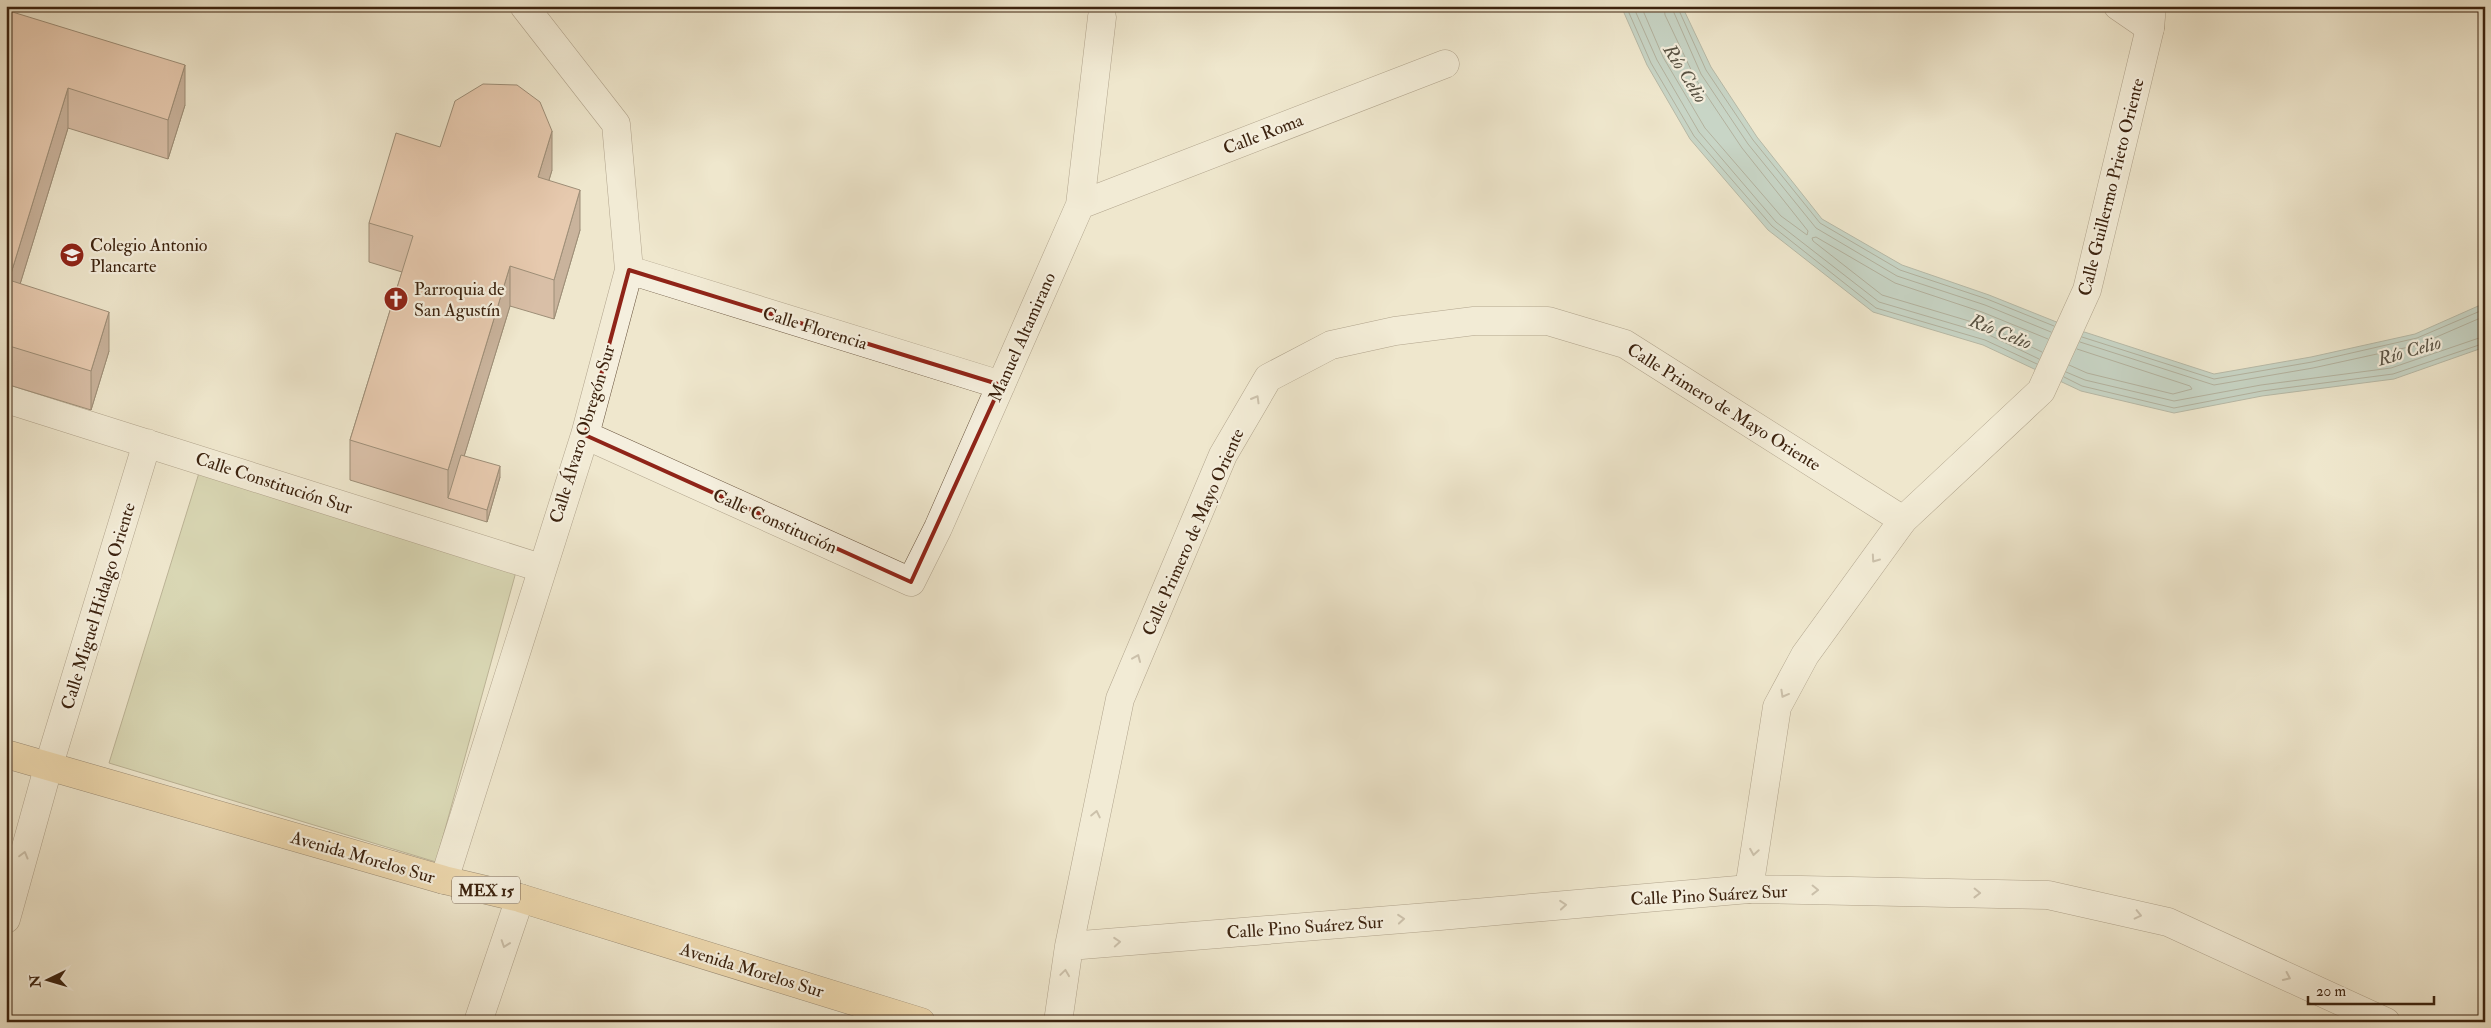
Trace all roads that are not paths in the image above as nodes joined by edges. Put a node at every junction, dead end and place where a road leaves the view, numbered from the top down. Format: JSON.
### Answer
{"nodes":[{"id":1,"x":524,"y":6,"type":"edge"},
{"id":2,"x":2118,"y":6,"type":"edge"},
{"id":3,"x":1104,"y":12,"type":"edge"},
{"id":4,"x":2151,"y":17,"type":"edge"},
{"id":5,"x":1445,"y":64,"type":"dead end"},
{"id":6,"x":1080,"y":205,"type":"junction"},
{"id":7,"x":628,"y":270,"type":"junction"},
{"id":8,"x":1001,"y":385,"type":"junction"},
{"id":9,"x":6,"y":399,"type":"edge"},
{"id":10,"x":585,"y":435,"type":"junction"},
{"id":11,"x":147,"y":443,"type":"junction"},
{"id":12,"x":1904,"y":520,"type":"junction"},
{"id":13,"x":938,"y":528,"type":"joint"},
{"id":14,"x":541,"y":568,"type":"junction"},
{"id":15,"x":6,"y":754,"type":"edge"},
{"id":16,"x":48,"y":768,"type":"junction"},
{"id":17,"x":444,"y":880,"type":"junction"},
{"id":18,"x":1749,"y":889,"type":"junction"},
{"id":19,"x":520,"y":898,"type":"junction"},
{"id":20,"x":6,"y":919,"type":"edge"},
{"id":21,"x":1069,"y":946,"type":"junction"},
{"id":22,"x":478,"y":1022,"type":"edge"},
{"id":23,"x":921,"y":1022,"type":"edge"},
{"id":24,"x":1058,"y":1022,"type":"edge"},
{"id":25,"x":2386,"y":1022,"type":"edge"}],
"edges":[{"from":1,"to":7,"type":"street","name":"Calle Álvaro Obregón Sur"},
{"from":2,"to":4,"type":"street"},
{"from":3,"to":6,"type":"street","name":"Manuel Altamirano"},
{"from":4,"to":12,"type":"street","name":"Calle Guillermo Prieto Oriente"},
{"from":5,"to":6,"type":"street","name":"Calle Roma"},
{"from":6,"to":8,"type":"street","name":"Manuel Altamirano"},
{"from":7,"to":8,"type":"street","name":"Calle Florencia"},
{"from":7,"to":10,"type":"street","name":"Calle Álvaro Obregón Sur"},
{"from":8,"to":13,"type":"street","name":"Manuel Altamirano"},
{"from":9,"to":11,"type":"street","name":"Calle Constitución Sur"},
{"from":10,"to":13,"type":"street","name":"Calle Constitución"},
{"from":10,"to":14,"type":"street","name":"Calle Álvaro Obregón Sur"},
{"from":11,"to":14,"type":"street","name":"Calle Constitución Sur"},
{"from":11,"to":16,"type":"street","name":"Calle Miguel Hidalgo Oriente"},
{"from":12,"to":18,"type":"street","name":"Calle Guillermo Prieto Oriente","one_way":true},
{"from":21,"to":12,"type":"street","name":"Calle Primero de Mayo Oriente","one_way":true},
{"from":14,"to":17,"type":"street","name":"Calle Álvaro Obregón Sur"},
{"from":15,"to":16,"type":"main road","name":"Avenida Morelos Sur","number":"MEX 15"},
{"from":16,"to":17,"type":"main road","name":"Avenida Morelos Sur","number":"MEX 15"},
{"from":20,"to":16,"type":"street","name":"Calle Miguel Hidalgo Oriente","one_way":true},
{"from":17,"to":19,"type":"main road","name":"Avenida Morelos Sur","number":"MEX 15"},
{"from":21,"to":18,"type":"street","name":"Calle Pino Suárez Sur","one_way":true},
{"from":18,"to":25,"type":"street","name":"Calle Pino Suárez Sur","one_way":true},
{"from":19,"to":22,"type":"street","one_way":true},
{"from":19,"to":23,"type":"main road","name":"Avenida Morelos Sur","number":"MEX 15"},
{"from":24,"to":21,"type":"street","name":"Calle Primero de Mayo Oriente","one_way":true}]}
